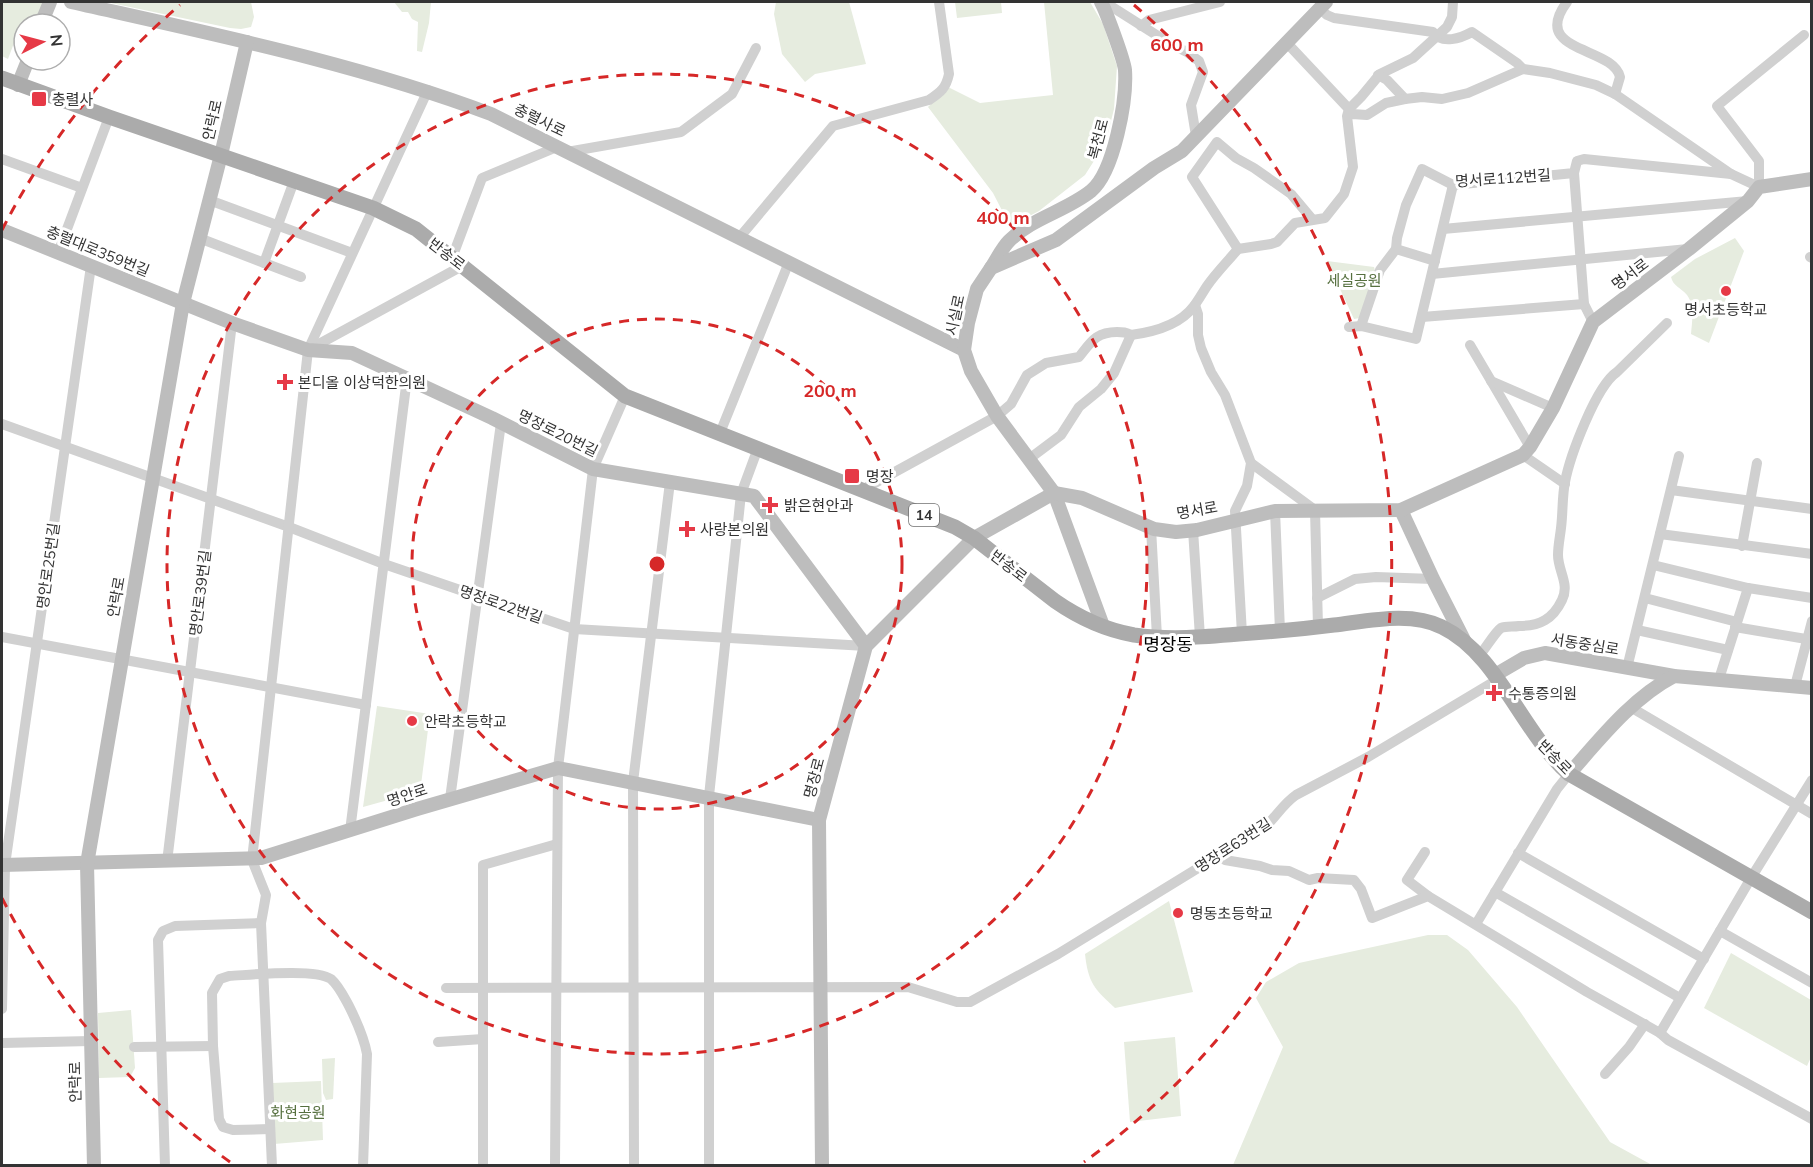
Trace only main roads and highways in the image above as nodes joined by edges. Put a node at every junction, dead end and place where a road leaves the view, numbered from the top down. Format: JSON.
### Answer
{"nodes":[{"id":1,"x":70,"y":2,"type":"edge"},
{"id":2,"x":1102,"y":5,"type":"edge"},
{"id":3,"x":1323,"y":5,"type":"edge"},
{"id":4,"x":247,"y":42,"type":"junction"},
{"id":5,"x":23,"y":72,"type":"edge"},
{"id":6,"x":2,"y":78,"type":"edge"},
{"id":7,"x":18,"y":85,"type":"junction"},
{"id":8,"x":221,"y":155,"type":"junction"},
{"id":9,"x":1812,"y":179,"type":"edge"},
{"id":10,"x":2,"y":230,"type":"edge"},
{"id":11,"x":991,"y":268,"type":"junction"},
{"id":12,"x":183,"y":303,"type":"junction"},
{"id":13,"x":964,"y":350,"type":"junction"},
{"id":14,"x":1054,"y":493,"type":"junction"},
{"id":15,"x":1401,"y":510,"type":"junction"},
{"id":16,"x":975,"y":538,"type":"junction"},
{"id":17,"x":1103,"y":626,"type":"junction"},
{"id":18,"x":1464,"y":640,"type":"junction"},
{"id":19,"x":866,"y":646,"type":"junction"},
{"id":20,"x":1674,"y":676,"type":"junction"},
{"id":21,"x":1497,"y":678,"type":"junction"},
{"id":22,"x":1812,"y":688,"type":"edge"},
{"id":23,"x":1569,"y":774,"type":"junction"},
{"id":24,"x":819,"y":819,"type":"junction"},
{"id":25,"x":87,"y":864,"type":"junction"},
{"id":26,"x":3,"y":865,"type":"edge"},
{"id":27,"x":1812,"y":912,"type":"edge"},
{"id":28,"x":94,"y":1166,"type":"edge"},
{"id":29,"x":822,"y":1166,"type":"edge"}],
"edges":[{"from":1,"to":4,"type":"main road","name":"충렬사로"},
{"from":2,"to":11,"type":"main road","name":"복천로"},
{"from":3,"to":11,"type":"main road"},
{"from":4,"to":8,"type":"main road","name":"안락로"},
{"from":4,"to":13,"type":"main road","name":"충렬사로"},
{"from":5,"to":7,"type":"main road"},
{"from":6,"to":7,"type":"main road","name":"반송로","number":"14"},
{"from":7,"to":8,"type":"main road","name":"반송로","number":"14"},
{"from":8,"to":12,"type":"main road","name":"안락로"},
{"from":8,"to":16,"type":"main road","name":"반송로","number":"14"},
{"from":9,"to":15,"type":"main road","name":"명서로"},
{"from":10,"to":12,"type":"main road","name":"충렬대로359번길"},
{"from":11,"to":13,"type":"main road","name":"시실로"},
{"from":12,"to":19,"type":"main road","name":"명장로20번길"},
{"from":12,"to":25,"type":"main road","name":"안락로"},
{"from":13,"to":14,"type":"main road","name":"시실로"},
{"from":14,"to":15,"type":"main road","name":"명서로"},
{"from":14,"to":16,"type":"main road"},
{"from":14,"to":17,"type":"main road","name":"시실로"},
{"from":15,"to":18,"type":"main road"},
{"from":16,"to":17,"type":"main road","name":"반송로","number":"14"},
{"from":16,"to":19,"type":"main road"},
{"from":17,"to":18,"type":"main road","name":"반송로","number":"14"},
{"from":18,"to":21,"type":"main road","name":"반송로","number":"14"},
{"from":19,"to":24,"type":"main road","name":"명장로"},
{"from":20,"to":21,"type":"main road","name":"서동중심로"},
{"from":20,"to":22,"type":"main road","name":"서동중심로"},
{"from":20,"to":23,"type":"main road"},
{"from":21,"to":23,"type":"main road","name":"반송로","number":"14"},
{"from":23,"to":27,"type":"main road","name":"반송로","number":"14"},
{"from":24,"to":25,"type":"main road","name":"명안로"},
{"from":24,"to":29,"type":"main road","name":"명장로"},
{"from":25,"to":26,"type":"main road","name":"명안로"},
{"from":25,"to":28,"type":"main road","name":"안락로"}]}
